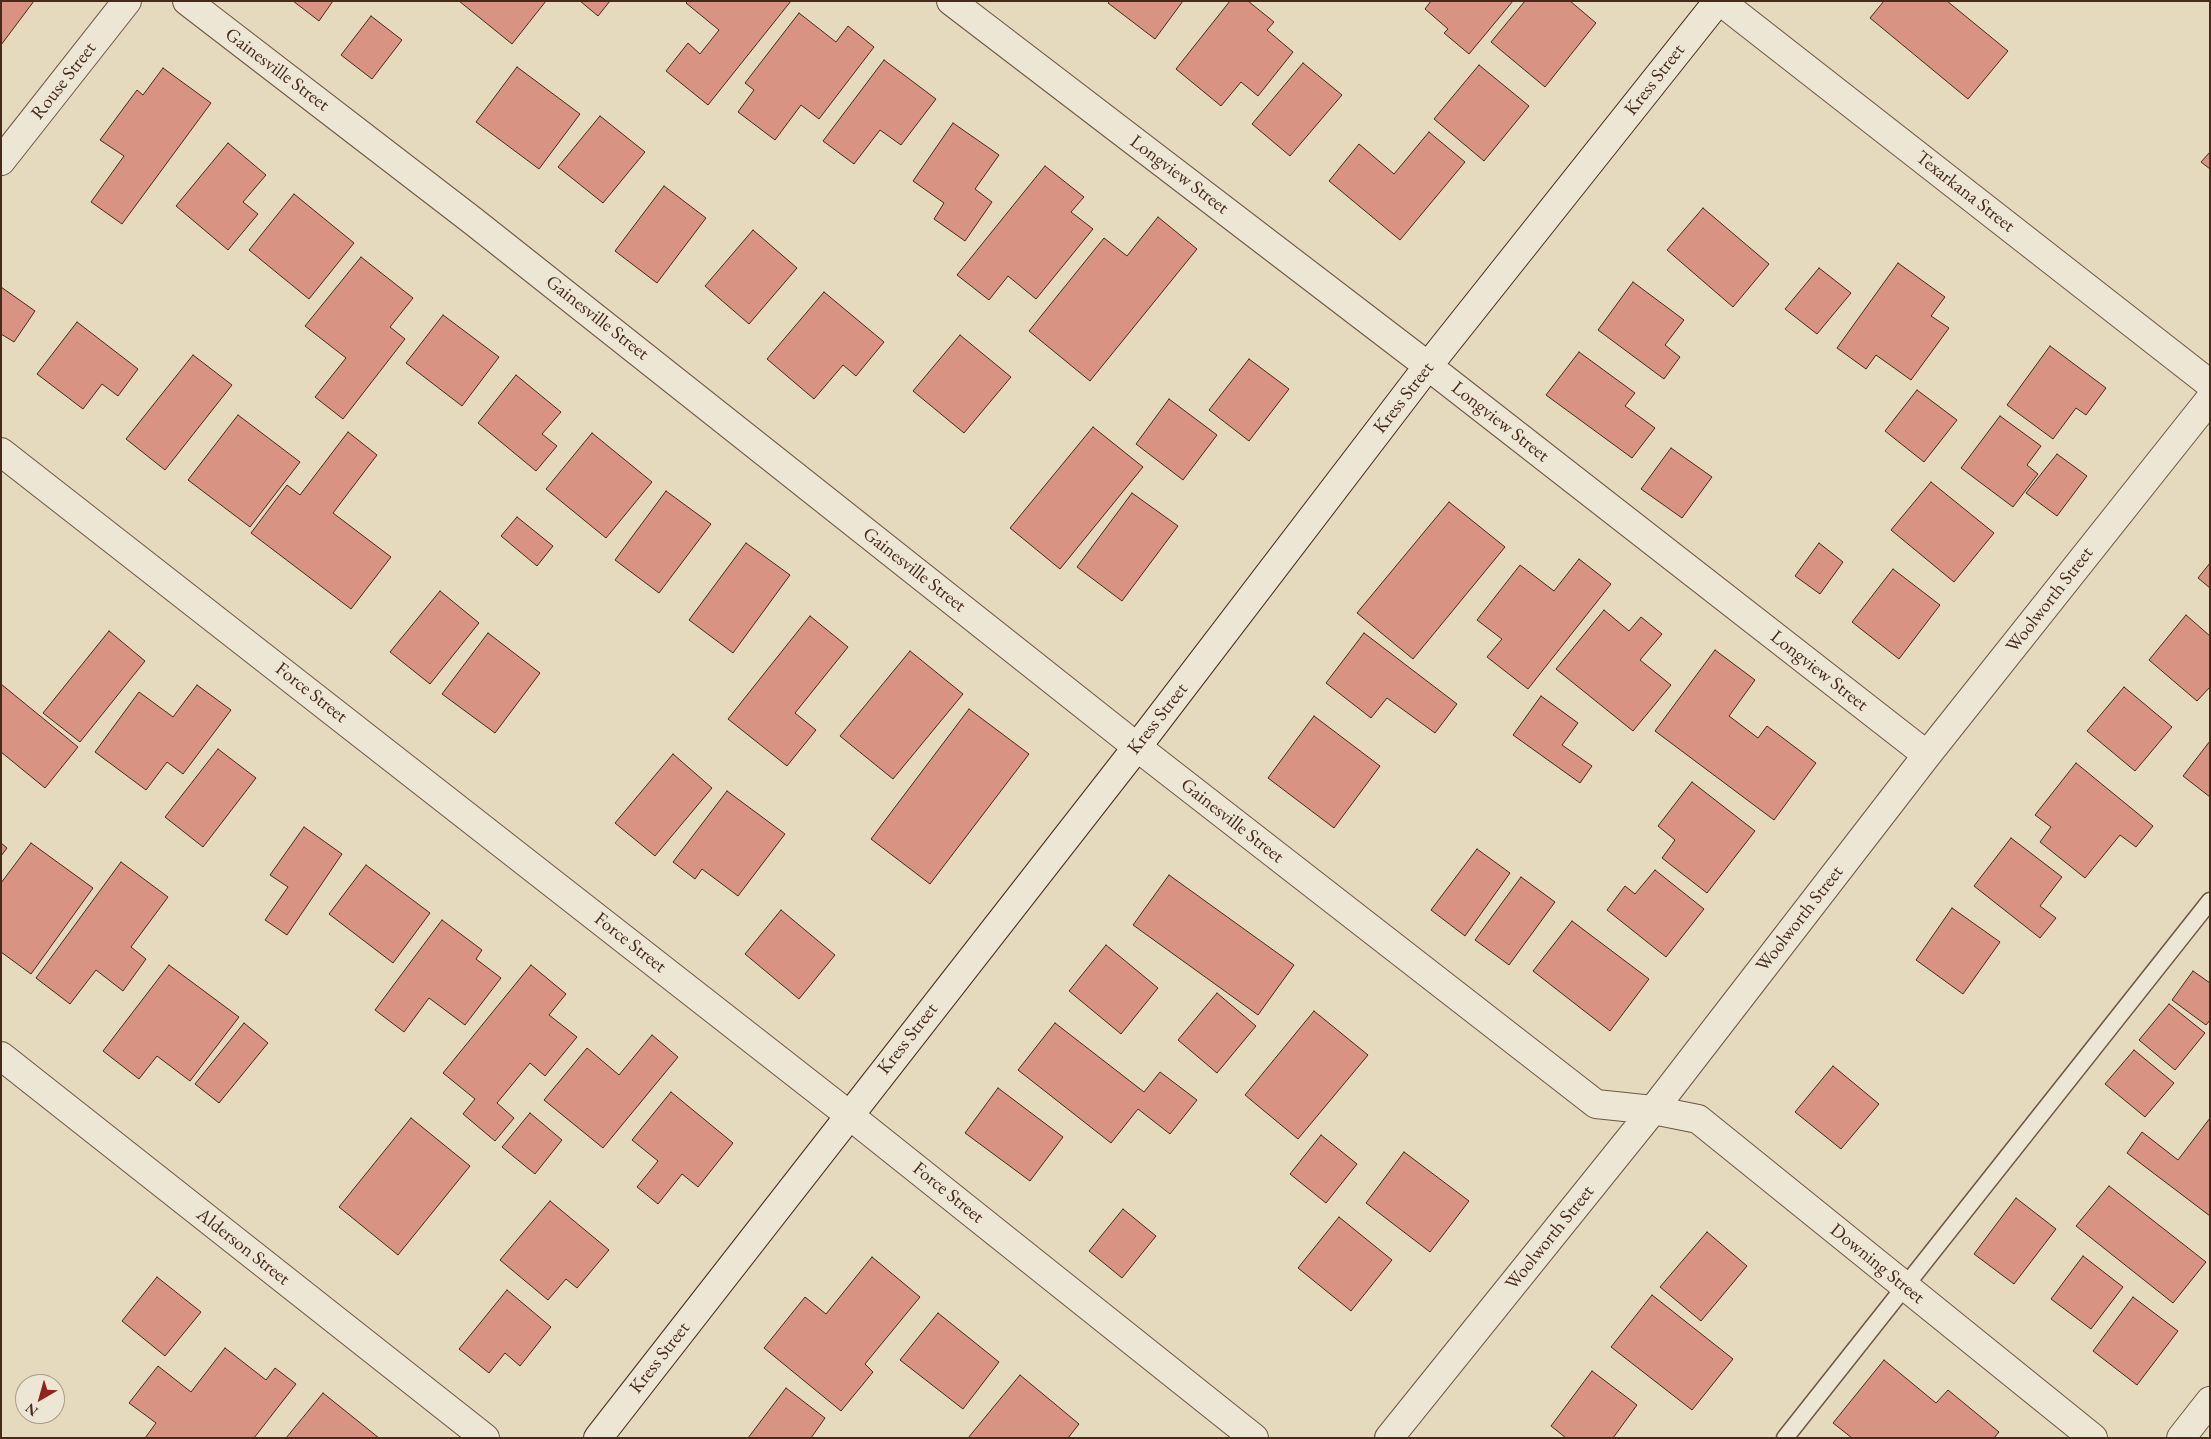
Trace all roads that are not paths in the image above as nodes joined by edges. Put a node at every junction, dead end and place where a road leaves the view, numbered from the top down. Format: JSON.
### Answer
{"nodes":[{"id":1,"x":127,"y":1,"type":"edge"},
{"id":2,"x":187,"y":1,"type":"edge"},
{"id":3,"x":951,"y":1,"type":"edge"},
{"id":4,"x":1719,"y":1,"type":"edge"},
{"id":5,"x":1,"y":161,"type":"edge"},
{"id":6,"x":1428,"y":366,"type":"junction"},
{"id":7,"x":2210,"y":384,"type":"edge"},
{"id":8,"x":2210,"y":399,"type":"edge"},
{"id":9,"x":1,"y":452,"type":"edge"},
{"id":10,"x":1137,"y":747,"type":"junction"},
{"id":11,"x":1927,"y":755,"type":"junction"},
{"id":12,"x":2210,"y":901,"type":"edge"},
{"id":13,"x":1,"y":1056,"type":"edge"},
{"id":14,"x":1652,"y":1110,"type":"junction"},
{"id":15,"x":849,"y":1114,"type":"junction"},
{"id":16,"x":1904,"y":1287,"type":"junction"},
{"id":17,"x":2210,"y":1401,"type":"edge"},
{"id":18,"x":485,"y":1438,"type":"edge"},
{"id":19,"x":598,"y":1438,"type":"edge"},
{"id":20,"x":1254,"y":1438,"type":"edge"},
{"id":21,"x":1389,"y":1438,"type":"edge"},
{"id":22,"x":1785,"y":1438,"type":"edge"},
{"id":23,"x":2093,"y":1438,"type":"edge"},
{"id":24,"x":2181,"y":1438,"type":"edge"}],
"edges":[{"from":1,"to":5,"type":"street","name":"Rouse Street"},
{"from":2,"to":10,"type":"street","name":"Gainesville Street"},
{"from":3,"to":6,"type":"street","name":"Longview Street"},
{"from":4,"to":6,"type":"street","name":"Kress Street"},
{"from":4,"to":7,"type":"street","name":"Texarkana Street"},
{"from":6,"to":10,"type":"street","name":"Kress Street"},
{"from":6,"to":11,"type":"street","name":"Longview Street"},
{"from":8,"to":11,"type":"street","name":"Woolworth Street"},
{"from":9,"to":15,"type":"street","name":"Force Street"},
{"from":10,"to":14,"type":"street","name":"Gainesville Street"},
{"from":10,"to":15,"type":"street","name":"Kress Street"},
{"from":11,"to":14,"type":"street","name":"Woolworth Street"},
{"from":12,"to":16,"type":"lane"},
{"from":13,"to":18,"type":"street","name":"Alderson Street"},
{"from":14,"to":16,"type":"street","name":"Downing Street"},
{"from":14,"to":21,"type":"street","name":"Woolworth Street"},
{"from":15,"to":19,"type":"street","name":"Kress Street"},
{"from":15,"to":20,"type":"street","name":"Force Street"},
{"from":16,"to":22,"type":"lane"},
{"from":16,"to":23,"type":"street","name":"Downing Street"},
{"from":17,"to":24,"type":"street"}]}
